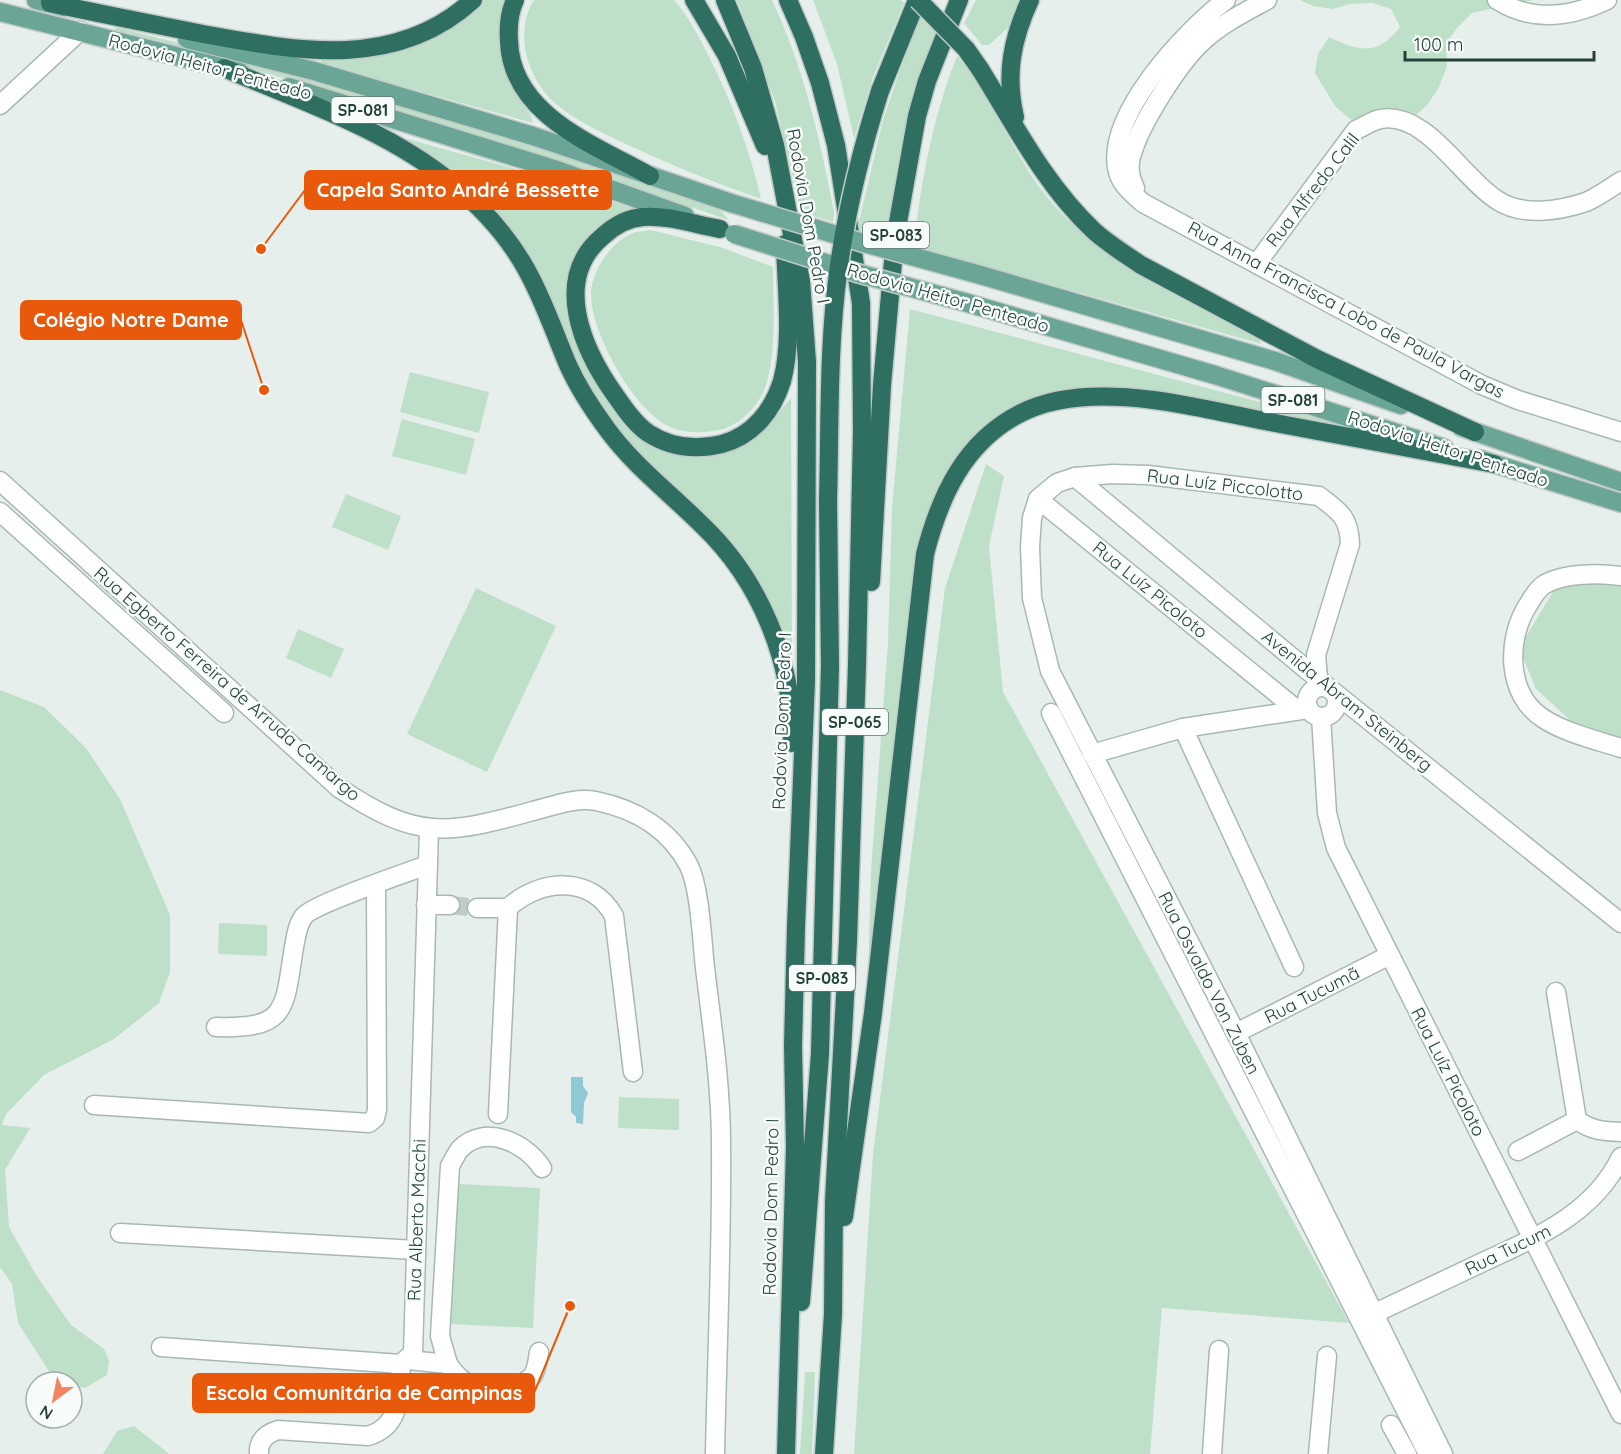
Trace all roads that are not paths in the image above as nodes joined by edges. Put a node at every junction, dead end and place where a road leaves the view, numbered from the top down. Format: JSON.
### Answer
{"nodes":[{"id":1,"x":473,"y":0,"type":"edge"},
{"id":2,"x":515,"y":0,"type":"edge"},
{"id":3,"x":694,"y":0,"type":"edge"},
{"id":4,"x":725,"y":0,"type":"edge"},
{"id":5,"x":788,"y":0,"type":"edge"},
{"id":6,"x":918,"y":0,"type":"edge"},
{"id":7,"x":959,"y":0,"type":"edge"},
{"id":8,"x":1030,"y":0,"type":"edge"},
{"id":9,"x":1226,"y":0,"type":"edge"},
{"id":10,"x":1267,"y":0,"type":"edge"},
{"id":11,"x":1497,"y":0,"type":"edge"},
{"id":12,"x":1607,"y":0,"type":"edge"},
{"id":13,"x":43,"y":2,"type":"edge"},
{"id":14,"x":0,"y":12,"type":"edge"},
{"id":15,"x":80,"y":32,"type":"junction"},
{"id":16,"x":224,"y":68,"type":"junction"},
{"id":17,"x":0,"y":105,"type":"edge"},
{"id":18,"x":1023,"y":138,"type":"junction"},
{"id":19,"x":650,"y":176,"type":"junction"},
{"id":20,"x":1621,"y":181,"type":"edge"},
{"id":21,"x":783,"y":195,"type":"junction"},
{"id":22,"x":1143,"y":203,"type":"junction"},
{"id":23,"x":727,"y":231,"type":"junction"},
{"id":24,"x":1257,"y":263,"type":"junction"},
{"id":25,"x":1475,"y":432,"type":"junction"},
{"id":26,"x":1621,"y":432,"type":"edge"},
{"id":27,"x":1494,"y":464,"type":"junction"},
{"id":28,"x":1075,"y":477,"type":"junction"},
{"id":29,"x":0,"y":481,"type":"edge"},
{"id":30,"x":1621,"y":482,"type":"edge"},
{"id":31,"x":1038,"y":499,"type":"junction"},
{"id":32,"x":1621,"y":503,"type":"edge"},
{"id":33,"x":0,"y":512,"type":"edge"},
{"id":34,"x":1621,"y":576,"type":"edge"},
{"id":35,"x":1324,"y":683,"type":"junction"},
{"id":36,"x":1309,"y":712,"type":"junction"},
{"id":37,"x":224,"y":713,"type":"dead end"},
{"id":38,"x":1051,"y":713,"type":"dead end"},
{"id":39,"x":1183,"y":728,"type":"junction"},
{"id":40,"x":1621,"y":748,"type":"edge"},
{"id":41,"x":1092,"y":754,"type":"junction"},
{"id":42,"x":429,"y":830,"type":"junction"},
{"id":43,"x":427,"y":865,"type":"junction"},
{"id":44,"x":376,"y":885,"type":"junction"},
{"id":45,"x":426,"y":905,"type":"junction"},
{"id":46,"x":450,"y":905,"type":"tunnel mouth"},
{"id":47,"x":477,"y":908,"type":"tunnel mouth"},
{"id":48,"x":508,"y":908,"type":"junction"},
{"id":49,"x":1621,"y":923,"type":"edge"},
{"id":50,"x":848,"y":940,"type":"junction"},
{"id":51,"x":1388,"y":956,"type":"junction"},
{"id":52,"x":1294,"y":967,"type":"dead end"},
{"id":53,"x":1556,"y":992,"type":"dead end"},
{"id":54,"x":216,"y":1027,"type":"dead end"},
{"id":55,"x":1236,"y":1034,"type":"junction"},
{"id":56,"x":793,"y":1046,"type":"junction"},
{"id":57,"x":633,"y":1072,"type":"dead end"},
{"id":58,"x":94,"y":1106,"type":"dead end"},
{"id":59,"x":498,"y":1114,"type":"dead end"},
{"id":60,"x":1577,"y":1120,"type":"junction"},
{"id":61,"x":1621,"y":1132,"type":"edge"},
{"id":62,"x":1518,"y":1151,"type":"dead end"},
{"id":63,"x":1621,"y":1157,"type":"edge"},
{"id":64,"x":542,"y":1168,"type":"dead end"},
{"id":65,"x":120,"y":1233,"type":"dead end"},
{"id":66,"x":1533,"y":1239,"type":"junction"},
{"id":67,"x":416,"y":1250,"type":"junction"},
{"id":68,"x":833,"y":1314,"type":"junction"},
{"id":69,"x":1372,"y":1314,"type":"junction"},
{"id":70,"x":161,"y":1347,"type":"dead end"},
{"id":71,"x":1219,"y":1350,"type":"dead end"},
{"id":72,"x":540,"y":1352,"type":"dead end"},
{"id":73,"x":1327,"y":1356,"type":"dead end"},
{"id":74,"x":404,"y":1362,"type":"junction"},
{"id":75,"x":448,"y":1364,"type":"junction"},
{"id":76,"x":1621,"y":1414,"type":"edge"},
{"id":77,"x":1391,"y":1425,"type":"dead end"},
{"id":78,"x":259,"y":1454,"type":"edge"},
{"id":79,"x":715,"y":1454,"type":"edge"},
{"id":80,"x":787,"y":1454,"type":"edge"},
{"id":81,"x":824,"y":1454,"type":"edge"},
{"id":82,"x":1212,"y":1454,"type":"edge"},
{"id":83,"x":1318,"y":1454,"type":"edge"},
{"id":84,"x":1407,"y":1454,"type":"edge"},
{"id":85,"x":1428,"y":1454,"type":"edge"},
{"id":86,"x":1443,"y":1454,"type":"edge"}],
"edges":[{"from":1,"to":13,"type":"highway"},
{"from":2,"to":19,"type":"highway"},
{"from":3,"to":21,"type":"highway"},
{"from":4,"to":21,"type":"highway","name":"Rodovia Dom Pedro I","number":"SP-065"},
{"from":5,"to":50,"type":"highway","name":"Rodovia Dom Pedro I","number":"SP-065"},
{"from":6,"to":18,"type":"highway","bridge":true},
{"from":6,"to":80,"type":"highway","number":"SP-083","bridge":true},
{"from":7,"to":50,"type":"highway","number":"SP-083"},
{"from":8,"to":18,"type":"highway"},
{"from":9,"to":22,"type":"street","name":"Rua Anna Francisca Lobo de Paula Vargas"},
{"from":10,"to":22,"type":"street"},
{"from":11,"to":12,"type":"street"},
{"from":13,"to":19,"type":"main road","name":"Rodovia Heitor Penteado","number":"SP-081"},
{"from":14,"to":15,"type":"main road","name":"Rodovia Heitor Penteado","number":"SP-081"},
{"from":15,"to":16,"type":"main road","name":"Rodovia Heitor Penteado","number":"SP-081"},
{"from":15,"to":17,"type":"street"},
{"from":16,"to":23,"type":"main road","name":"Rodovia Heitor Penteado","number":"SP-081"},
{"from":16,"to":56,"type":"highway"},
{"from":18,"to":25,"type":"highway"},
{"from":19,"to":25,"type":"main road","name":"Rodovia Heitor Penteado","number":"SP-081","bridge":true},
{"from":20,"to":24,"type":"street","name":"Rua Alfredo Calil"},
{"from":21,"to":23,"type":"highway"},
{"from":21,"to":56,"type":"highway","name":"Rodovia Dom Pedro I","number":"SP-065"},
{"from":22,"to":24,"type":"street","name":"Rua Anna Francisca Lobo de Paula Vargas"},
{"from":23,"to":27,"type":"main road","name":"Rodovia Heitor Penteado","number":"SP-081","bridge":true},
{"from":24,"to":26,"type":"street","name":"Rua Anna Francisca Lobo de Paula Vargas"},
{"from":25,"to":30,"type":"main road","name":"Rodovia Heitor Penteado","number":"SP-081"},
{"from":27,"to":32,"type":"main road","name":"Rodovia Heitor Penteado","number":"SP-081"},
{"from":27,"to":68,"type":"highway"},
{"from":28,"to":31,"type":"street"},
{"from":28,"to":35,"type":"street","name":"Avenida Abram Steinberg"},
{"from":28,"to":35,"type":"street","name":"Rua Luíz Piccolotto"},
{"from":29,"to":42,"type":"street","name":"Rua Egberto Ferreira de Arruda Camargo"},
{"from":31,"to":36,"type":"street","name":"Rua Luíz Picoloto"},
{"from":31,"to":41,"type":"street","name":"Rua Osvaldo Von Zuben"},
{"from":33,"to":37,"type":"street"},
{"from":34,"to":40,"type":"street"},
{"from":35,"to":36,"type":"street","name":"Rua Luíz Piccolotto"},
{"from":35,"to":49,"type":"street","name":"Avenida Abram Steinberg"},
{"from":36,"to":39,"type":"street"},
{"from":36,"to":51,"type":"street","name":"Rua Luíz Picoloto"},
{"from":38,"to":85,"type":"street","name":"Rua Osvaldo Von Zuben"},
{"from":39,"to":41,"type":"street"},
{"from":39,"to":52,"type":"street"},
{"from":41,"to":55,"type":"street","name":"Rua Osvaldo Von Zuben"},
{"from":42,"to":43,"type":"street","name":"Rua Alberto Macchi"},
{"from":42,"to":79,"type":"street","name":"Rua Egberto Ferreira de Arruda Camargo"},
{"from":43,"to":44,"type":"street"},
{"from":43,"to":45,"type":"street","name":"Rua Alberto Macchi"},
{"from":44,"to":54,"type":"street"},
{"from":44,"to":58,"type":"street"},
{"from":45,"to":46,"type":"street"},
{"from":45,"to":67,"type":"street","name":"Rua Alberto Macchi"},
{"from":47,"to":48,"type":"street"},
{"from":48,"to":57,"type":"street"},
{"from":48,"to":59,"type":"street"},
{"from":50,"to":68,"type":"highway","name":"Rodovia Dom Pedro I","number":"SP-065"},
{"from":51,"to":55,"type":"street","name":"Rua Tucumã"},
{"from":51,"to":66,"type":"street","name":"Rua Luíz Picoloto"},
{"from":53,"to":60,"type":"street"},
{"from":55,"to":69,"type":"street","name":"Rua Osvaldo Von Zuben"},
{"from":56,"to":80,"type":"highway","name":"Rodovia Dom Pedro I","number":"SP-065"},
{"from":60,"to":61,"type":"street"},
{"from":60,"to":62,"type":"street"},
{"from":63,"to":66,"type":"street","name":"Rua Tucum"},
{"from":64,"to":75,"type":"street"},
{"from":65,"to":67,"type":"street"},
{"from":66,"to":69,"type":"street","name":"Rua Tucum"},
{"from":66,"to":76,"type":"street","name":"Rua Luíz Picoloto"},
{"from":67,"to":74,"type":"street","name":"Rua Alberto Macchi"},
{"from":68,"to":81,"type":"highway","name":"Rodovia Dom Pedro I","number":"SP-065"},
{"from":69,"to":86,"type":"street","name":"Rua Osvaldo Von Zuben"},
{"from":70,"to":74,"type":"street"},
{"from":71,"to":82,"type":"street"},
{"from":72,"to":75,"type":"street"},
{"from":73,"to":83,"type":"street"},
{"from":74,"to":75,"type":"street"},
{"from":74,"to":78,"type":"street","name":"Rua Alberto Macchi"},
{"from":77,"to":84,"type":"street"}]}
